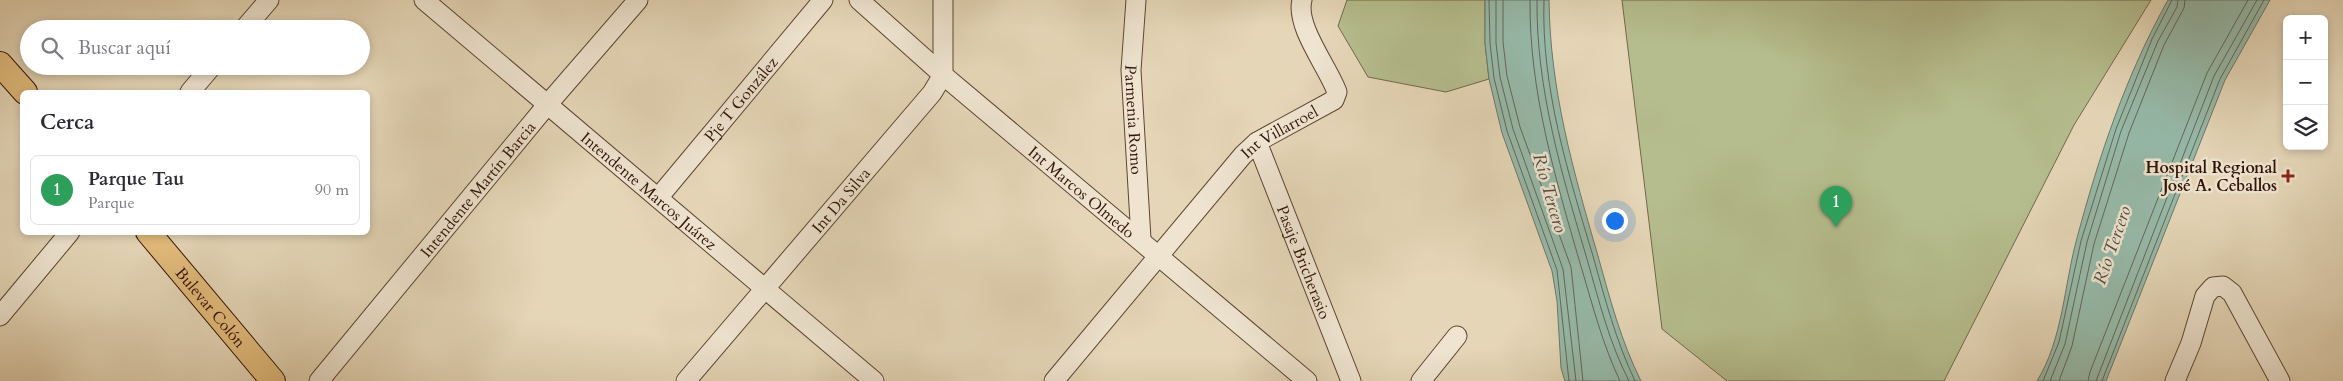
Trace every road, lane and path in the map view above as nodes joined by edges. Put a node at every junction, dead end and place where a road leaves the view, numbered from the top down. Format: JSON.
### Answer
{"nodes":[{"id":1,"x":269,"y":0,"type":"edge"},
{"id":2,"x":424,"y":0,"type":"edge"},
{"id":3,"x":637,"y":0,"type":"edge"},
{"id":4,"x":823,"y":0,"type":"edge"},
{"id":5,"x":859,"y":0,"type":"edge"},
{"id":6,"x":943,"y":0,"type":"edge"},
{"id":7,"x":1136,"y":0,"type":"edge"},
{"id":8,"x":1302,"y":0,"type":"edge"},
{"id":9,"x":252,"y":20,"type":"edge"},
{"id":10,"x":0,"y":64,"type":"edge"},
{"id":11,"x":204,"y":75,"type":"edge"},
{"id":12,"x":943,"y":75,"type":"junction"},
{"id":13,"x":23,"y":90,"type":"edge"},
{"id":14,"x":192,"y":90,"type":"edge"},
{"id":15,"x":547,"y":105,"type":"junction"},
{"id":16,"x":1256,"y":142,"type":"junction"},
{"id":17,"x":658,"y":198,"type":"junction"},
{"id":18,"x":68,"y":235,"type":"edge"},
{"id":19,"x":151,"y":235,"type":"edge"},
{"id":20,"x":1141,"y":239,"type":"junction"},
{"id":21,"x":1159,"y":255,"type":"junction"},
{"id":22,"x":765,"y":289,"type":"junction"},
{"id":23,"x":0,"y":316,"type":"edge"},
{"id":24,"x":1457,"y":336,"type":"dead end"},
{"id":25,"x":273,"y":381,"type":"edge"},
{"id":26,"x":319,"y":381,"type":"edge"},
{"id":27,"x":686,"y":381,"type":"edge"},
{"id":28,"x":874,"y":381,"type":"edge"},
{"id":29,"x":1054,"y":381,"type":"edge"},
{"id":30,"x":1307,"y":381,"type":"edge"},
{"id":31,"x":1351,"y":381,"type":"edge"},
{"id":32,"x":1420,"y":381,"type":"edge"},
{"id":33,"x":2175,"y":381,"type":"edge"},
{"id":34,"x":2280,"y":381,"type":"edge"}],
"edges":[{"from":1,"to":9,"type":"street"},
{"from":2,"to":15,"type":"street","name":"Intendente Marcos Juárez"},
{"from":3,"to":15,"type":"street","name":"Intendente Martín Barcia"},
{"from":4,"to":17,"type":"street","name":"Pje T González"},
{"from":5,"to":12,"type":"street","name":"Int Marcos Olmedo"},
{"from":6,"to":12,"type":"street"},
{"from":7,"to":20,"type":"street","name":"Parmenia Romo"},
{"from":8,"to":16,"type":"street","name":"Int Villarroel"},
{"from":10,"to":13,"type":"main road"},
{"from":11,"to":14,"type":"street"},
{"from":12,"to":20,"type":"street","name":"Int Marcos Olmedo"},
{"from":12,"to":22,"type":"street","name":"Int Da Silva"},
{"from":15,"to":17,"type":"street","name":"Intendente Marcos Juárez"},
{"from":15,"to":26,"type":"street","name":"Intendente Martín Barcia"},
{"from":16,"to":21,"type":"street","name":"Int Villarroel"},
{"from":16,"to":31,"type":"street","name":"Pasaje Bricherasio"},
{"from":17,"to":22,"type":"street","name":"Intendente Marcos Juárez"},
{"from":18,"to":23,"type":"street"},
{"from":19,"to":25,"type":"main road","name":"Bulevar Colón"},
{"from":20,"to":21,"type":"street","name":"Int Marcos Olmedo"},
{"from":21,"to":29,"type":"street","name":"Int Villarroel"},
{"from":21,"to":30,"type":"street","name":"Int Marcos Olmedo"},
{"from":22,"to":27,"type":"street","name":"Int Da Silva"},
{"from":22,"to":28,"type":"street","name":"Intendente Marcos Juárez"},
{"from":24,"to":32,"type":"street"},
{"from":33,"to":34,"type":"street"}]}
